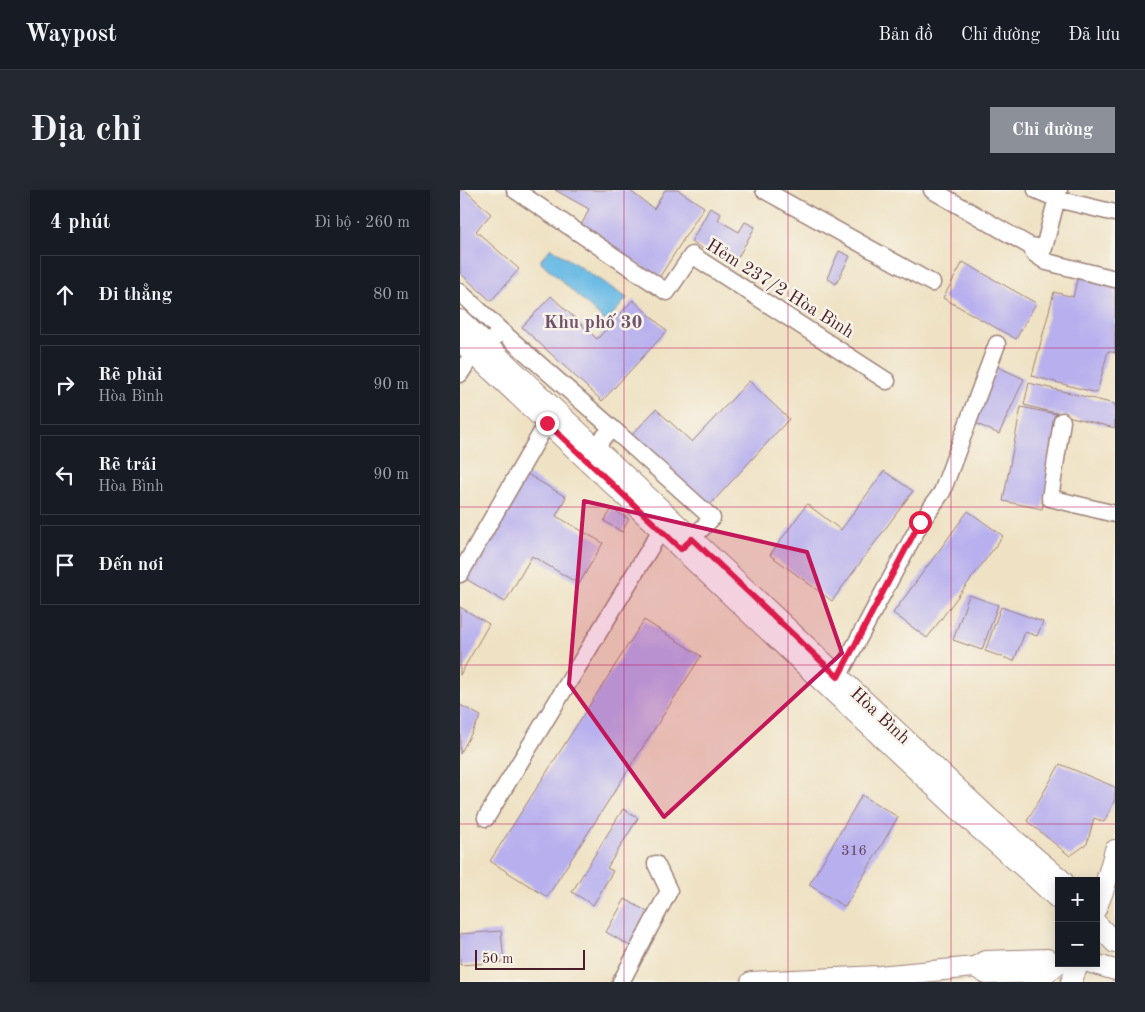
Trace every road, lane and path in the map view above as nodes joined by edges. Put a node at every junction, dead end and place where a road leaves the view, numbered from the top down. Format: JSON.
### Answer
{"nodes":[{"id":1,"x":515,"y":190,"type":"edge"},
{"id":2,"x":764,"y":190,"type":"edge"},
{"id":3,"x":932,"y":190,"type":"edge"},
{"id":4,"x":1036,"y":190,"type":"edge"},
{"id":5,"x":1058,"y":195,"type":"edge"},
{"id":6,"x":1115,"y":213,"type":"edge"},
{"id":7,"x":1030,"y":246,"type":"junction"},
{"id":8,"x":1115,"y":279,"type":"edge"},
{"id":9,"x":932,"y":283,"type":"dead end"},
{"id":10,"x":460,"y":292,"type":"edge"},
{"id":11,"x":460,"y":320,"type":"edge"},
{"id":12,"x":500,"y":330,"type":"junction"},
{"id":13,"x":997,"y":344,"type":"dead end"},
{"id":14,"x":473,"y":347,"type":"edge"},
{"id":15,"x":460,"y":374,"type":"edge"},
{"id":16,"x":887,"y":381,"type":"dead end"},
{"id":17,"x":1062,"y":421,"type":"dead end"},
{"id":18,"x":547,"y":423,"type":"junction"},
{"id":19,"x":612,"y":428,"type":"junction"},
{"id":20,"x":595,"y":447,"type":"junction"},
{"id":21,"x":1115,"y":514,"type":"edge"},
{"id":22,"x":661,"y":530,"type":"junction"},
{"id":23,"x":686,"y":544,"type":"junction"},
{"id":24,"x":460,"y":574,"type":"edge"},
{"id":25,"x":838,"y":677,"type":"junction"},
{"id":26,"x":486,"y":818,"type":"dead end"},
{"id":27,"x":1115,"y":850,"type":"edge"},
{"id":28,"x":656,"y":864,"type":"dead end"},
{"id":29,"x":1058,"y":877,"type":"edge"},
{"id":30,"x":1055,"y":896,"type":"edge"},
{"id":31,"x":1100,"y":899,"type":"edge"},
{"id":32,"x":1100,"y":927,"type":"edge"},
{"id":33,"x":1115,"y":943,"type":"edge"},
{"id":34,"x":1055,"y":962,"type":"edge"},
{"id":35,"x":1100,"y":966,"type":"edge"},
{"id":36,"x":1077,"y":967,"type":"edge"},
{"id":37,"x":1115,"y":970,"type":"edge"},
{"id":38,"x":905,"y":978,"type":"edge"},
{"id":39,"x":796,"y":981,"type":"edge"},
{"id":40,"x":621,"y":982,"type":"edge"},
{"id":41,"x":751,"y":982,"type":"edge"},
{"id":42,"x":1071,"y":982,"type":"edge"}],
"edges":[{"from":1,"to":16,"type":"street","name":"Hẻm 237/2 Hòa Bình"},
{"from":2,"to":9,"type":"street"},
{"from":3,"to":7,"type":"street"},
{"from":4,"to":5,"type":"street"},
{"from":5,"to":6,"type":"street"},
{"from":5,"to":7,"type":"street"},
{"from":7,"to":8,"type":"street"},
{"from":10,"to":12,"type":"street"},
{"from":11,"to":14,"type":"main road","name":"Hòa Bình"},
{"from":12,"to":14,"type":"street"},
{"from":12,"to":19,"type":"street"},
{"from":13,"to":25,"type":"street"},
{"from":14,"to":15,"type":"street"},
{"from":14,"to":18,"type":"main road","name":"Hòa Bình"},
{"from":14,"to":20,"type":"main road","name":"Hòa Bình"},
{"from":17,"to":21,"type":"street"},
{"from":18,"to":22,"type":"main road","name":"Hòa Bình"},
{"from":18,"to":24,"type":"street"},
{"from":19,"to":20,"type":"street"},
{"from":19,"to":23,"type":"street"},
{"from":20,"to":23,"type":"main road","name":"Hòa Bình"},
{"from":22,"to":23,"type":"main road","name":"Hòa Bình"},
{"from":22,"to":26,"type":"street"},
{"from":23,"to":25,"type":"main road","name":"Hòa Bình"},
{"from":23,"to":30,"type":"main road","name":"Hòa Bình"},
{"from":25,"to":29,"type":"main road","name":"Hòa Bình"},
{"from":27,"to":31,"type":"main road"},
{"from":28,"to":40,"type":"street"},
{"from":32,"to":33,"type":"main road"},
{"from":34,"to":38,"type":"main road"},
{"from":35,"to":37,"type":"main road"},
{"from":36,"to":42,"type":"main road"},
{"from":38,"to":39,"type":"main road"},
{"from":39,"to":41,"type":"main road"}]}
